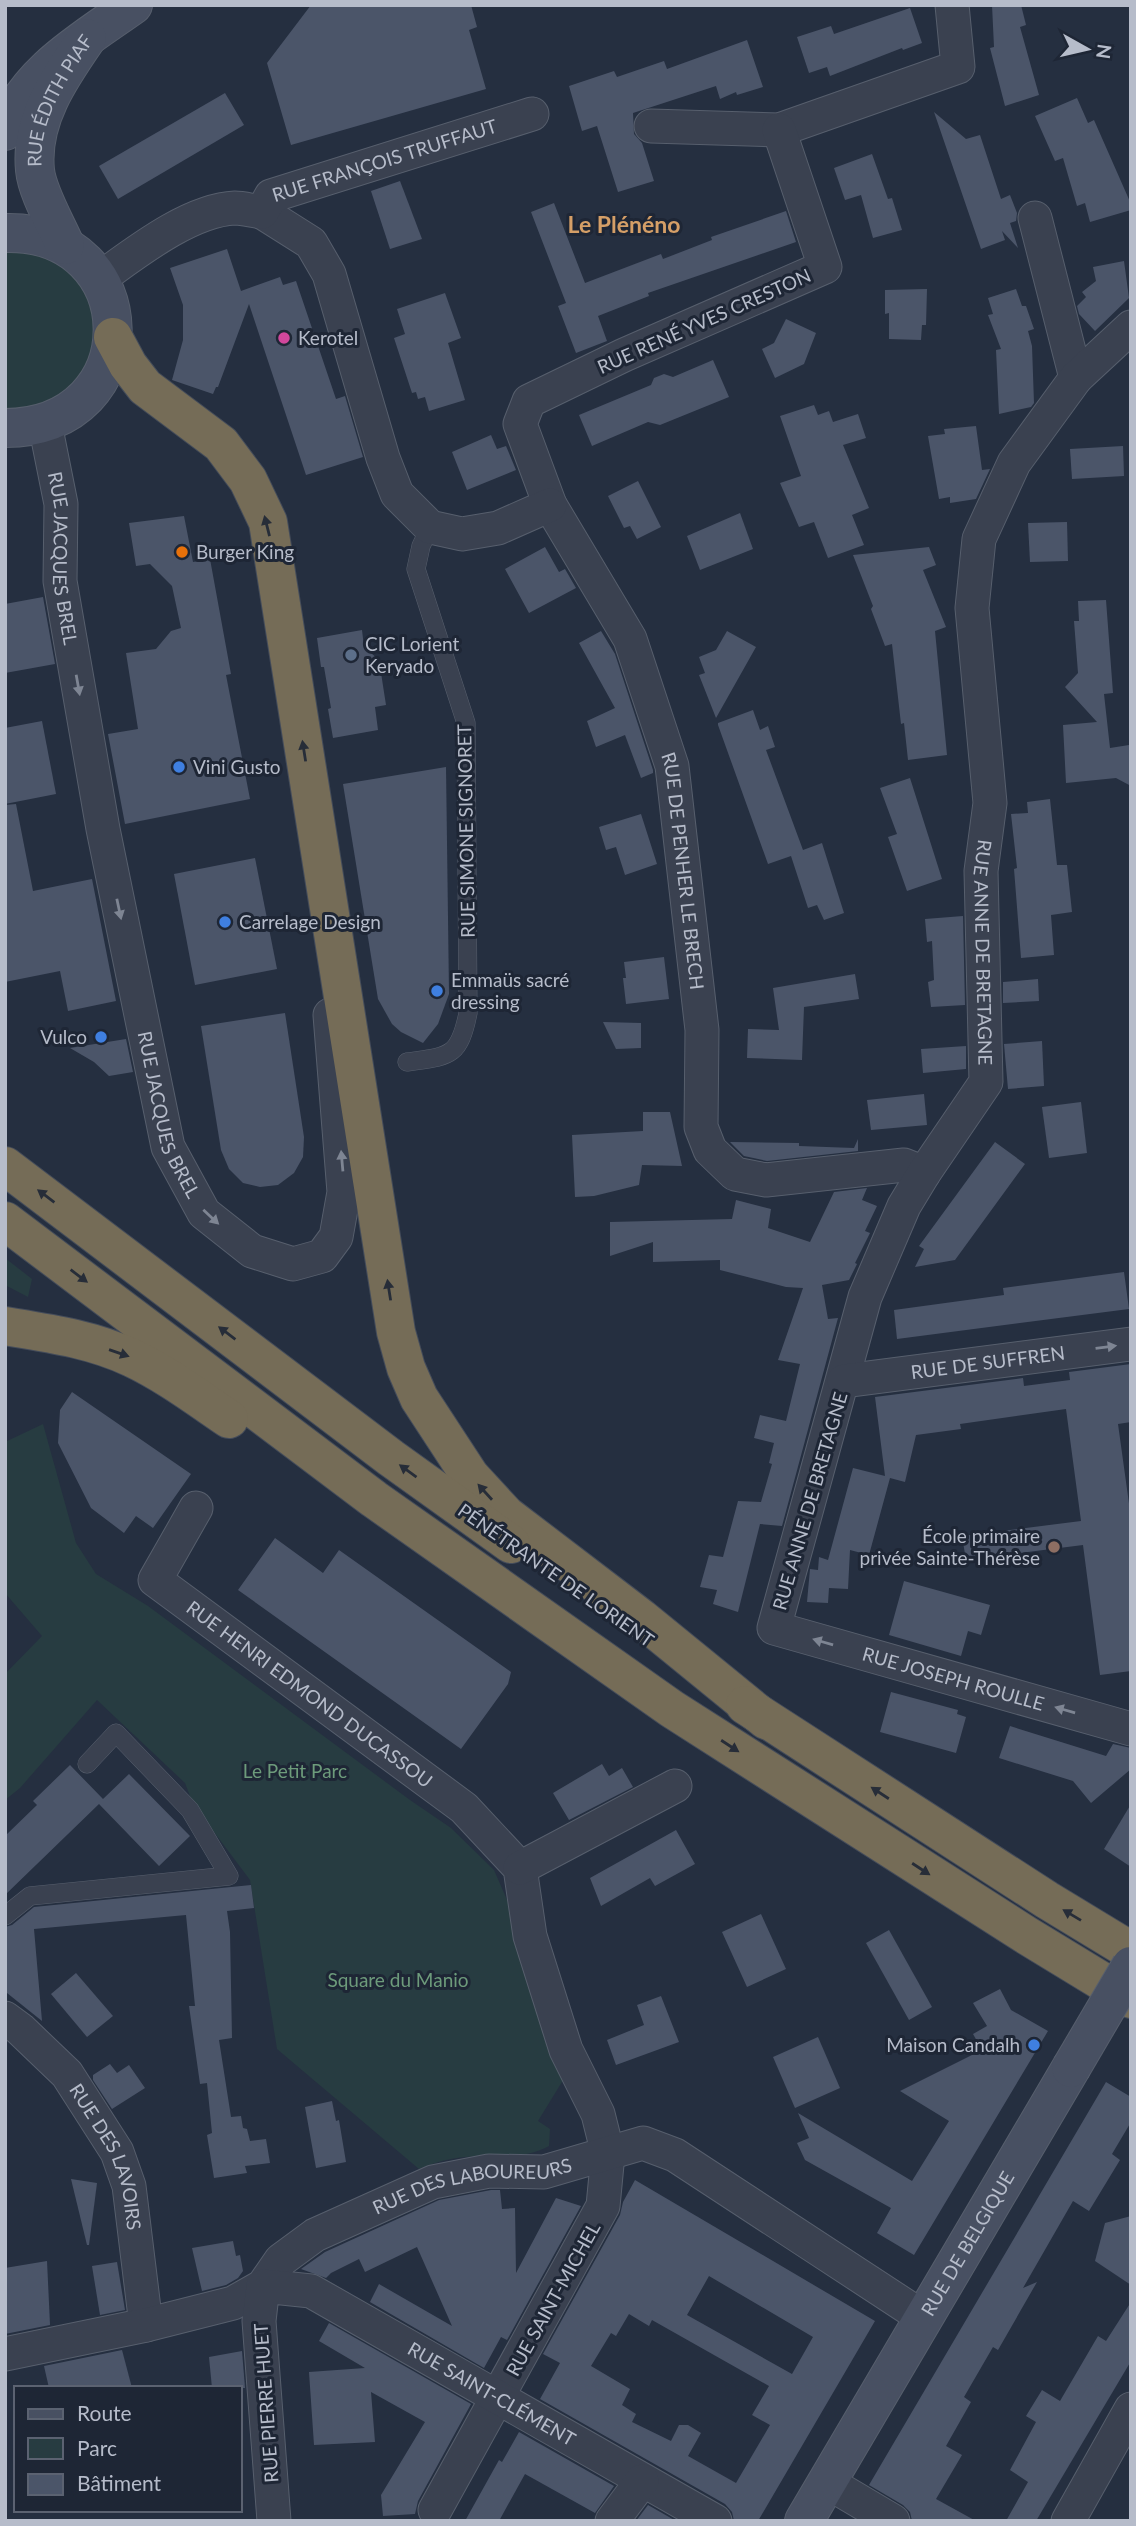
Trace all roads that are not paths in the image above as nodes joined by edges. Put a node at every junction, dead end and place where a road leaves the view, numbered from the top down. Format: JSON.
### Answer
{"nodes":[{"id":1,"x":133,"y":5,"type":"edge"},
{"id":2,"x":951,"y":5,"type":"edge"},
{"id":3,"x":87,"y":38,"type":"junction"},
{"id":4,"x":532,"y":114,"type":"dead end"},
{"id":5,"x":651,"y":126,"type":"dead end"},
{"id":6,"x":779,"y":130,"type":"junction"},
{"id":7,"x":5,"y":131,"type":"edge"},
{"id":8,"x":262,"y":212,"type":"junction"},
{"id":9,"x":1035,"y":218,"type":"dead end"},
{"id":10,"x":5,"y":233,"type":"edge"},
{"id":11,"x":65,"y":245,"type":"junction"},
{"id":12,"x":99,"y":279,"type":"junction"},
{"id":13,"x":1131,"y":327,"type":"edge"},
{"id":14,"x":114,"y":337,"type":"junction"},
{"id":15,"x":1076,"y":378,"type":"junction"},
{"id":16,"x":529,"y":401,"type":"joint"},
{"id":17,"x":45,"y":424,"type":"junction"},
{"id":18,"x":5,"y":428,"type":"edge"},
{"id":19,"x":550,"y":505,"type":"junction"},
{"id":20,"x":430,"y":527,"type":"junction"},
{"id":21,"x":312,"y":800,"type":"junction"},
{"id":22,"x":407,"y":1062,"type":"dead end"},
{"id":23,"x":5,"y":1166,"type":"edge"},
{"id":24,"x":923,"y":1173,"type":"junction"},
{"id":25,"x":5,"y":1221,"type":"edge"},
{"id":26,"x":5,"y":1326,"type":"edge"},
{"id":27,"x":1131,"y":1344,"type":"edge"},
{"id":28,"x":844,"y":1381,"type":"junction"},
{"id":29,"x":196,"y":1508,"type":"dead end"},
{"id":30,"x":774,"y":1628,"type":"joint"},
{"id":31,"x":672,"y":1709,"type":"junction"},
{"id":32,"x":766,"y":1720,"type":"junction"},
{"id":33,"x":1131,"y":1729,"type":"edge"},
{"id":34,"x":87,"y":1763,"type":"dead end"},
{"id":35,"x":675,"y":1786,"type":"dead end"},
{"id":36,"x":520,"y":1868,"type":"junction"},
{"id":37,"x":5,"y":1916,"type":"edge"},
{"id":38,"x":1131,"y":1951,"type":"edge"},
{"id":39,"x":1131,"y":1966,"type":"edge"},
{"id":40,"x":1131,"y":1999,"type":"edge"},
{"id":41,"x":5,"y":2018,"type":"edge"},
{"id":42,"x":608,"y":2154,"type":"junction"},
{"id":43,"x":263,"y":2286,"type":"junction"},
{"id":44,"x":923,"y":2318,"type":"junction"},
{"id":45,"x":146,"y":2325,"type":"junction"},
{"id":46,"x":5,"y":2354,"type":"edge"},
{"id":47,"x":497,"y":2398,"type":"junction"},
{"id":48,"x":1131,"y":2409,"type":"edge"},
{"id":49,"x":642,"y":2481,"type":"junction"},
{"id":50,"x":827,"y":2482,"type":"junction"},
{"id":51,"x":435,"y":2510,"type":"dead end"},
{"id":52,"x":274,"y":2521,"type":"edge"},
{"id":53,"x":612,"y":2521,"type":"edge"},
{"id":54,"x":715,"y":2521,"type":"edge"},
{"id":55,"x":804,"y":2521,"type":"edge"},
{"id":56,"x":892,"y":2521,"type":"edge"},
{"id":57,"x":1068,"y":2521,"type":"edge"}],
"edges":[{"from":1,"to":3,"type":"main road"},
{"from":2,"to":6,"type":"street"},
{"from":3,"to":7,"type":"main road","name":"RUE ÉDITH PIAF"},
{"from":3,"to":11,"type":"main road","name":"RUE ÉDITH PIAF"},
{"from":4,"to":8,"type":"street","name":"RUE FRANÇOIS TRUFFAUT"},
{"from":5,"to":6,"type":"street"},
{"from":6,"to":16,"type":"street","name":"RUE RENÉ YVES CRESTON"},
{"from":8,"to":12,"type":"street","name":"RUE FRANÇOIS TRUFFAUT"},
{"from":8,"to":20,"type":"street"},
{"from":9,"to":15,"type":"street"},
{"from":10,"to":11,"type":"main road"},
{"from":11,"to":12,"type":"main road"},
{"from":12,"to":14,"type":"main road"},
{"from":13,"to":15,"type":"street","name":"RUE ANNE DE BRETAGNE"},
{"from":14,"to":17,"type":"main road"},
{"from":21,"to":14,"type":"highway","one_way":true},
{"from":15,"to":24,"type":"street","name":"RUE ANNE DE BRETAGNE"},
{"from":16,"to":19,"type":"street","name":"RUE DE PENHER LE BRECH"},
{"from":17,"to":18,"type":"main road"},
{"from":17,"to":21,"type":"street","name":"RUE JACQUES BREL","one_way":true},
{"from":19,"to":20,"type":"street"},
{"from":19,"to":24,"type":"street","name":"RUE DE PENHER LE BRECH"},
{"from":20,"to":22,"type":"lane","name":"RUE SIMONE SIGNORET"},
{"from":32,"to":21,"type":"highway","one_way":true},
{"from":32,"to":23,"type":"highway","name":"PÉNÉTRANTE DE LORIENT","one_way":true},
{"from":24,"to":28,"type":"street","name":"RUE ANNE DE BRETAGNE"},
{"from":25,"to":31,"type":"highway","one_way":true},
{"from":26,"to":31,"type":"highway","one_way":true},
{"from":28,"to":27,"type":"street","name":"RUE DE SUFFREN","one_way":true},
{"from":28,"to":30,"type":"street","name":"RUE ANNE DE BRETAGNE"},
{"from":29,"to":36,"type":"street","name":"RUE HENRI EDMOND DUCASSOU"},
{"from":33,"to":30,"type":"street","name":"RUE JOSEPH ROULLE","one_way":true},
{"from":31,"to":40,"type":"highway","one_way":true},
{"from":38,"to":32,"type":"highway","name":"PÉNÉTRANTE DE LORIENT","one_way":true},
{"from":34,"to":37,"type":"lane"},
{"from":35,"to":36,"type":"street"},
{"from":36,"to":42,"type":"street"},
{"from":39,"to":44,"type":"main road","name":"RUE DE BELGIQUE","bridge":true},
{"from":41,"to":45,"type":"street","name":"RUE DES LAVOIRS"},
{"from":42,"to":43,"type":"street","name":"RUE DES LABOUREURS"},
{"from":42,"to":44,"type":"street","name":"RUE DES LABOUREURS"},
{"from":42,"to":47,"type":"street","name":"RUE SAINT-MICHEL"},
{"from":43,"to":45,"type":"street","name":"RUE DES LABOUREURS"},
{"from":43,"to":47,"type":"street","name":"RUE SAINT-CLÉMENT"},
{"from":43,"to":52,"type":"street","name":"RUE PIERRE HUET"},
{"from":44,"to":50,"type":"main road","name":"RUE DE BELGIQUE"},
{"from":45,"to":46,"type":"street","name":"RUE DES LABOUREURS"},
{"from":47,"to":49,"type":"street","name":"RUE SAINT-CLÉMENT"},
{"from":47,"to":51,"type":"street","name":"RUE SAINT-MICHEL"},
{"from":48,"to":57,"type":"street"},
{"from":49,"to":53,"type":"street"},
{"from":49,"to":54,"type":"street","name":"RUE SAINT-CLÉMENT"},
{"from":50,"to":55,"type":"main road","name":"RUE DE BELGIQUE"},
{"from":50,"to":56,"type":"street"}]}
